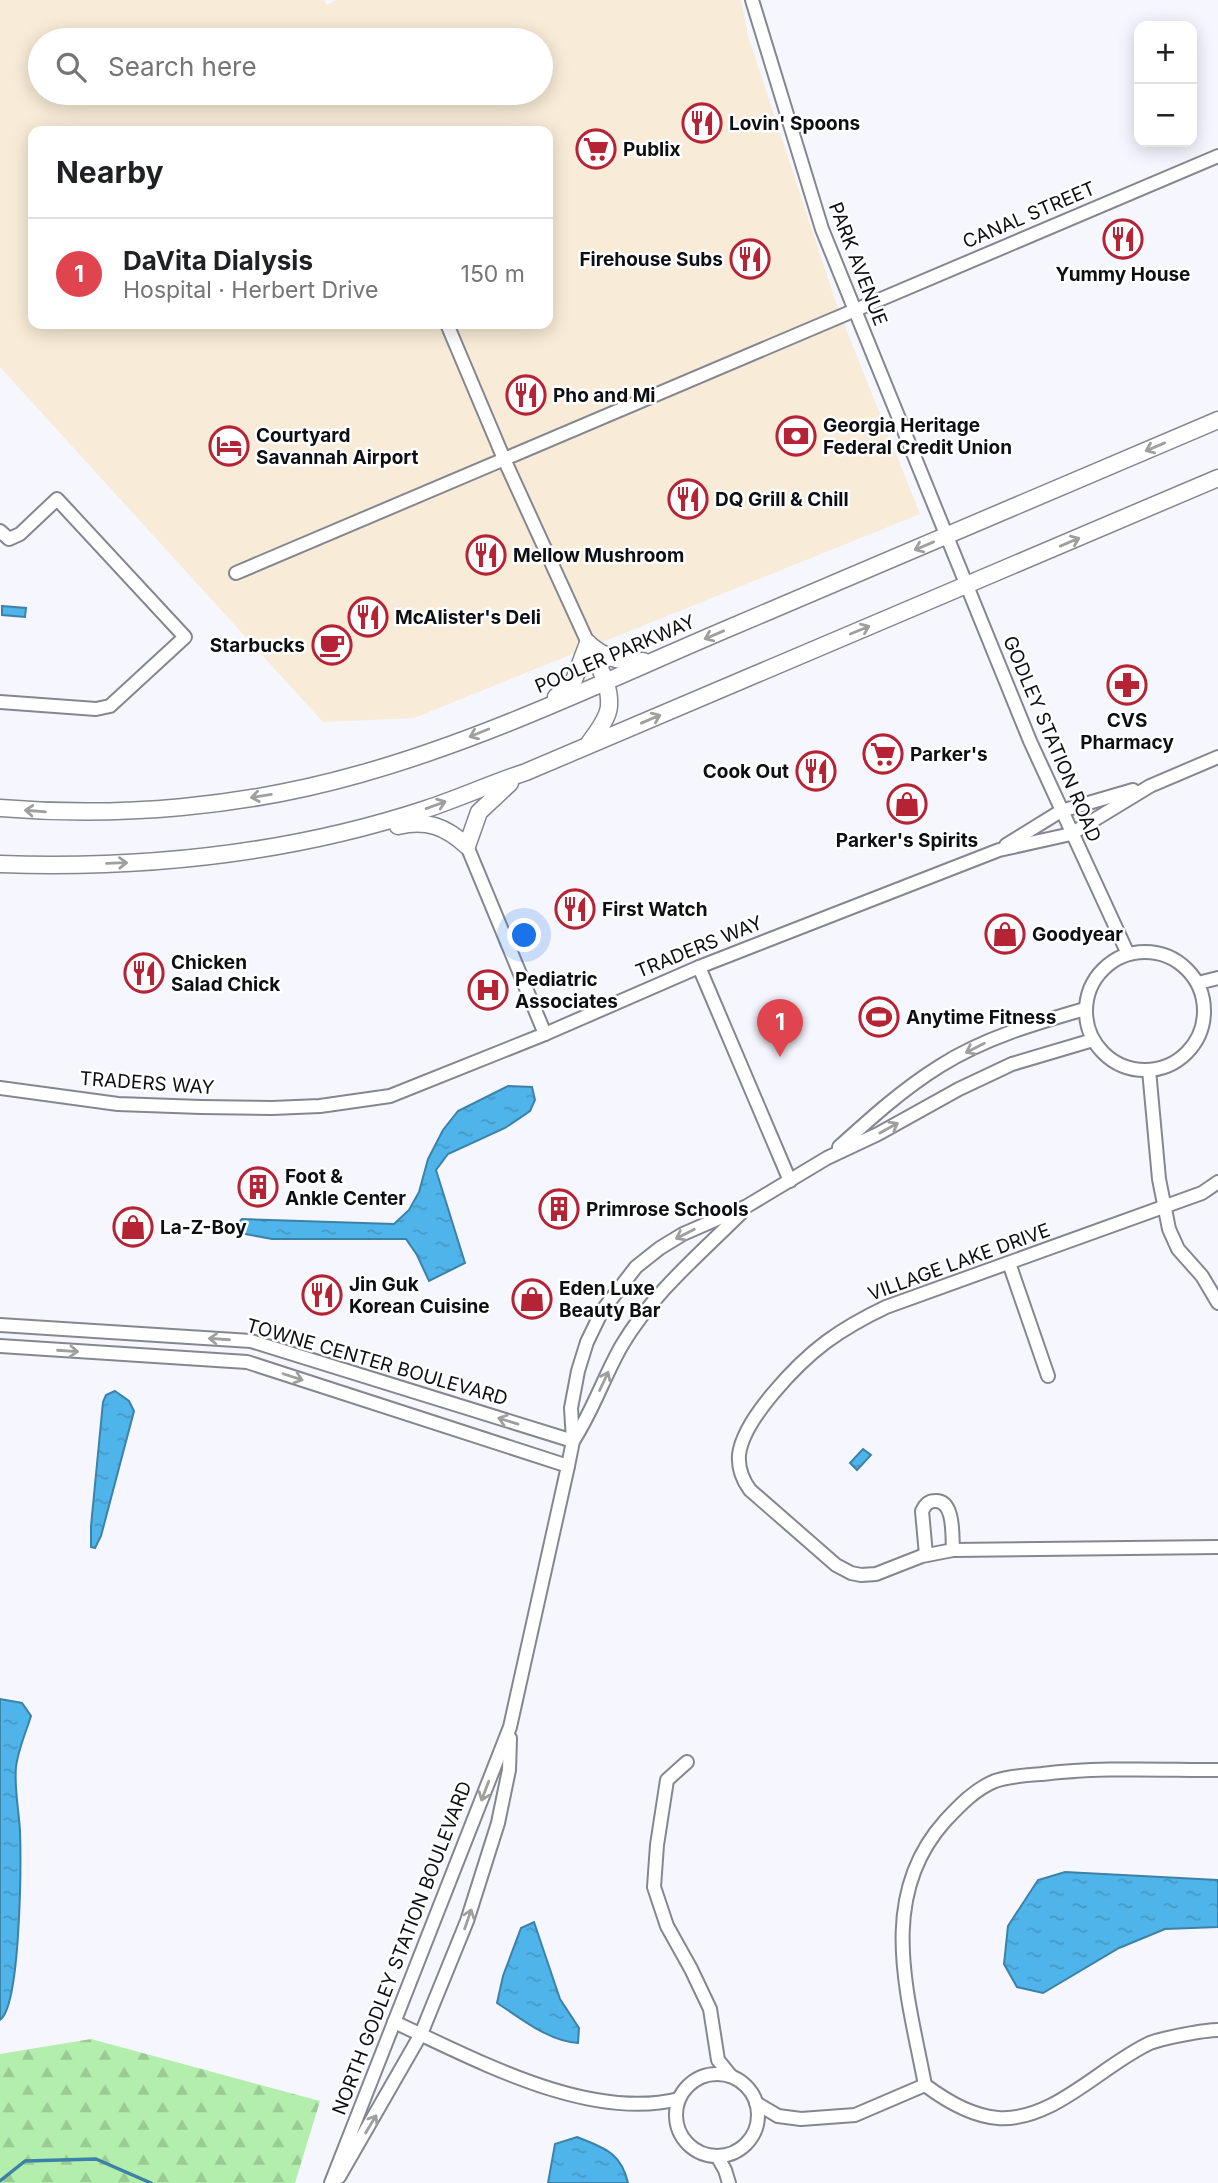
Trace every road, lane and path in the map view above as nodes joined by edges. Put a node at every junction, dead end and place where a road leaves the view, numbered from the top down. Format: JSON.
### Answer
{"nodes":[{"id":1,"x":752,"y":0,"type":"edge"},
{"id":2,"x":1218,"y":156,"type":"edge"},
{"id":3,"x":855,"y":310,"type":"junction"},
{"id":4,"x":449,"y":329,"type":"edge"},
{"id":5,"x":1218,"y":420,"type":"edge"},
{"id":6,"x":504,"y":459,"type":"junction"},
{"id":7,"x":1218,"y":478,"type":"edge"},
{"id":8,"x":0,"y":530,"type":"edge"},
{"id":9,"x":948,"y":536,"type":"junction"},
{"id":10,"x":236,"y":573,"type":"dead end"},
{"id":11,"x":967,"y":586,"type":"junction"},
{"id":12,"x":588,"y":643,"type":"junction"},
{"id":13,"x":656,"y":660,"type":"junction"},
{"id":14,"x":605,"y":681,"type":"junction"},
{"id":15,"x":0,"y":702,"type":"edge"},
{"id":16,"x":543,"y":708,"type":"junction"},
{"id":17,"x":588,"y":746,"type":"junction"},
{"id":18,"x":1218,"y":757,"type":"edge"},
{"id":19,"x":526,"y":772,"type":"junction"},
{"id":20,"x":1150,"y":786,"type":"junction"},
{"id":21,"x":0,"y":808,"type":"edge"},
{"id":22,"x":1060,"y":811,"type":"junction"},
{"id":23,"x":1071,"y":834,"type":"junction"},
{"id":24,"x":320,"y":837,"type":"junction"},
{"id":25,"x":467,"y":846,"type":"junction"},
{"id":26,"x":999,"y":850,"type":"junction"},
{"id":27,"x":0,"y":864,"type":"edge"},
{"id":28,"x":1128,"y":954,"type":"junction"},
{"id":29,"x":699,"y":967,"type":"junction"},
{"id":30,"x":1218,"y":978,"type":"edge"},
{"id":31,"x":1198,"y":983,"type":"junction"},
{"id":32,"x":1211,"y":1006,"type":"edge"},
{"id":33,"x":1085,"y":1009,"type":"junction"},
{"id":34,"x":545,"y":1034,"type":"junction"},
{"id":35,"x":1093,"y":1040,"type":"junction"},
{"id":36,"x":1149,"y":1070,"type":"junction"},
{"id":37,"x":0,"y":1088,"type":"edge"},
{"id":38,"x":827,"y":1158,"type":"junction"},
{"id":39,"x":790,"y":1181,"type":"junction"},
{"id":40,"x":1218,"y":1182,"type":"edge"},
{"id":41,"x":747,"y":1206,"type":"junction"},
{"id":42,"x":1163,"y":1206,"type":"junction"},
{"id":43,"x":1009,"y":1263,"type":"junction"},
{"id":44,"x":1218,"y":1303,"type":"edge"},
{"id":45,"x":0,"y":1325,"type":"edge"},
{"id":46,"x":0,"y":1346,"type":"edge"},
{"id":47,"x":1048,"y":1376,"type":"dead end"},
{"id":48,"x":573,"y":1441,"type":"junction"},
{"id":49,"x":568,"y":1466,"type":"junction"},
{"id":50,"x":1218,"y":1547,"type":"edge"},
{"id":51,"x":953,"y":1550,"type":"junction"},
{"id":52,"x":926,"y":1555,"type":"junction"},
{"id":53,"x":510,"y":1727,"type":"junction"},
{"id":54,"x":687,"y":1762,"type":"dead end"},
{"id":55,"x":1218,"y":1770,"type":"edge"},
{"id":56,"x":394,"y":2022,"type":"junction"},
{"id":57,"x":1218,"y":2029,"type":"edge"},
{"id":58,"x":421,"y":2034,"type":"junction"},
{"id":59,"x":718,"y":2060,"type":"junction"},
{"id":60,"x":705,"y":2076,"type":"junction"},
{"id":61,"x":731,"y":2076,"type":"junction"},
{"id":62,"x":925,"y":2085,"type":"junction"},
{"id":63,"x":679,"y":2099,"type":"junction"},
{"id":64,"x":756,"y":2103,"type":"junction"},
{"id":65,"x":655,"y":2105,"type":"junction"},
{"id":66,"x":778,"y":2116,"type":"junction"},
{"id":67,"x":677,"y":2119,"type":"junction"},
{"id":68,"x":756,"y":2128,"type":"junction"},
{"id":69,"x":731,"y":2154,"type":"junction"},
{"id":70,"x":717,"y":2156,"type":"junction"},
{"id":71,"x":725,"y":2170,"type":"junction"},
{"id":72,"x":333,"y":2183,"type":"edge"},
{"id":73,"x":729,"y":2183,"type":"edge"}],
"edges":[{"from":1,"to":3,"type":"street","name":"PARK AVENUE"},
{"from":2,"to":3,"type":"street","name":"CANAL STREET"},
{"from":3,"to":6,"type":"street","name":"CANAL STREET"},
{"from":3,"to":9,"type":"street","name":"PARK AVENUE"},
{"from":4,"to":6,"type":"street"},
{"from":5,"to":9,"type":"main road","name":"POOLER PARKWAY","one_way":true},
{"from":6,"to":10,"type":"street","name":"CANAL STREET"},
{"from":6,"to":12,"type":"street"},
{"from":11,"to":7,"type":"main road","one_way":true},
{"from":8,"to":15,"type":"street"},
{"from":9,"to":11,"type":"street","name":"GODLEY STATION ROAD"},
{"from":9,"to":13,"type":"main road","name":"POOLER PARKWAY","one_way":true},
{"from":17,"to":11,"type":"main road","one_way":true},
{"from":11,"to":22,"type":"street","name":"GODLEY STATION ROAD"},
{"from":12,"to":13,"type":"main road"},
{"from":12,"to":14,"type":"main road"},
{"from":12,"to":16,"type":"main road"},
{"from":13,"to":14,"type":"main road","name":"POOLER PARKWAY"},
{"from":14,"to":16,"type":"main road","name":"POOLER PARKWAY"},
{"from":14,"to":17,"type":"main road"},
{"from":16,"to":21,"type":"main road","name":"POOLER PARKWAY","one_way":true},
{"from":17,"to":19,"type":"main road"},
{"from":18,"to":20,"type":"street"},
{"from":24,"to":19,"type":"main road","one_way":true},
{"from":19,"to":25,"type":"main road"},
{"from":20,"to":22,"type":"street","name":"TRADERS WAY"},
{"from":20,"to":23,"type":"street","name":"TRADERS WAY"},
{"from":22,"to":23,"type":"street","name":"GODLEY STATION ROAD"},
{"from":22,"to":26,"type":"street","name":"TRADERS WAY"},
{"from":23,"to":26,"type":"street","name":"TRADERS WAY"},
{"from":23,"to":28,"type":"street","name":"GODLEY STATION ROAD"},
{"from":24,"to":25,"type":"main road"},
{"from":27,"to":24,"type":"main road","one_way":true},
{"from":25,"to":34,"type":"street"},
{"from":26,"to":29,"type":"street","name":"TRADERS WAY"},
{"from":28,"to":31,"type":"street"},
{"from":28,"to":33,"type":"street"},
{"from":29,"to":34,"type":"street","name":"TRADERS WAY"},
{"from":29,"to":39,"type":"street"},
{"from":30,"to":31,"type":"street"},
{"from":31,"to":32,"type":"street"},
{"from":32,"to":36,"type":"street"},
{"from":33,"to":35,"type":"street"},
{"from":33,"to":38,"type":"street","name":"NORTH GODLEY STATION BOULEVARD","one_way":true},
{"from":34,"to":37,"type":"street","name":"TRADERS WAY"},
{"from":35,"to":36,"type":"street"},
{"from":38,"to":35,"type":"street","name":"NORTH GODLEY STATION BOULEVARD","one_way":true},
{"from":36,"to":42,"type":"street"},
{"from":38,"to":39,"type":"street","name":"NORTH GODLEY STATION BOULEVARD"},
{"from":39,"to":41,"type":"street","name":"NORTH GODLEY STATION BOULEVARD"},
{"from":40,"to":42,"type":"street","name":"VILLAGE LAKE DRIVE"},
{"from":48,"to":41,"type":"street","name":"NORTH GODLEY STATION BOULEVARD","one_way":true},
{"from":41,"to":48,"type":"street","name":"NORTH GODLEY STATION BOULEVARD","one_way":true},
{"from":42,"to":43,"type":"street","name":"VILLAGE LAKE DRIVE"},
{"from":42,"to":44,"type":"street"},
{"from":43,"to":47,"type":"street"},
{"from":43,"to":52,"type":"street","name":"VILLAGE LAKE DRIVE"},
{"from":48,"to":45,"type":"street","name":"TOWNE CENTER BOULEVARD","one_way":true},
{"from":46,"to":49,"type":"street","name":"TOWNE CENTER BOULEVARD","one_way":true},
{"from":48,"to":49,"type":"street","name":"NORTH GODLEY STATION BOULEVARD"},
{"from":49,"to":53,"type":"street","name":"NORTH GODLEY STATION BOULEVARD"},
{"from":50,"to":51,"type":"street","name":"VILLAGE LAKE DRIVE"},
{"from":51,"to":52,"type":"street","name":"VILLAGE LAKE DRIVE"},
{"from":51,"to":52,"type":"street"},
{"from":53,"to":56,"type":"street","name":"NORTH GODLEY STATION BOULEVARD","one_way":true},
{"from":58,"to":53,"type":"street","name":"NORTH GODLEY STATION BOULEVARD","one_way":true},
{"from":54,"to":59,"type":"street"},
{"from":55,"to":62,"type":"street"},
{"from":56,"to":58,"type":"street"},
{"from":56,"to":72,"type":"street","name":"NORTH GODLEY STATION BOULEVARD"},
{"from":57,"to":62,"type":"street"},
{"from":58,"to":65,"type":"street"},
{"from":72,"to":58,"type":"street","name":"NORTH GODLEY STATION BOULEVARD","one_way":true},
{"from":59,"to":60,"type":"street"},
{"from":59,"to":61,"type":"street"},
{"from":60,"to":61,"type":"street"},
{"from":60,"to":63,"type":"street"},
{"from":61,"to":64,"type":"street"},
{"from":62,"to":66,"type":"street"},
{"from":63,"to":65,"type":"street"},
{"from":63,"to":67,"type":"street"},
{"from":64,"to":66,"type":"street"},
{"from":64,"to":68,"type":"street"},
{"from":65,"to":67,"type":"street"},
{"from":66,"to":68,"type":"street"},
{"from":67,"to":70,"type":"street"},
{"from":68,"to":69,"type":"street"},
{"from":69,"to":70,"type":"street"},
{"from":69,"to":71,"type":"street"},
{"from":70,"to":71,"type":"street"},
{"from":71,"to":73,"type":"street"}]}
